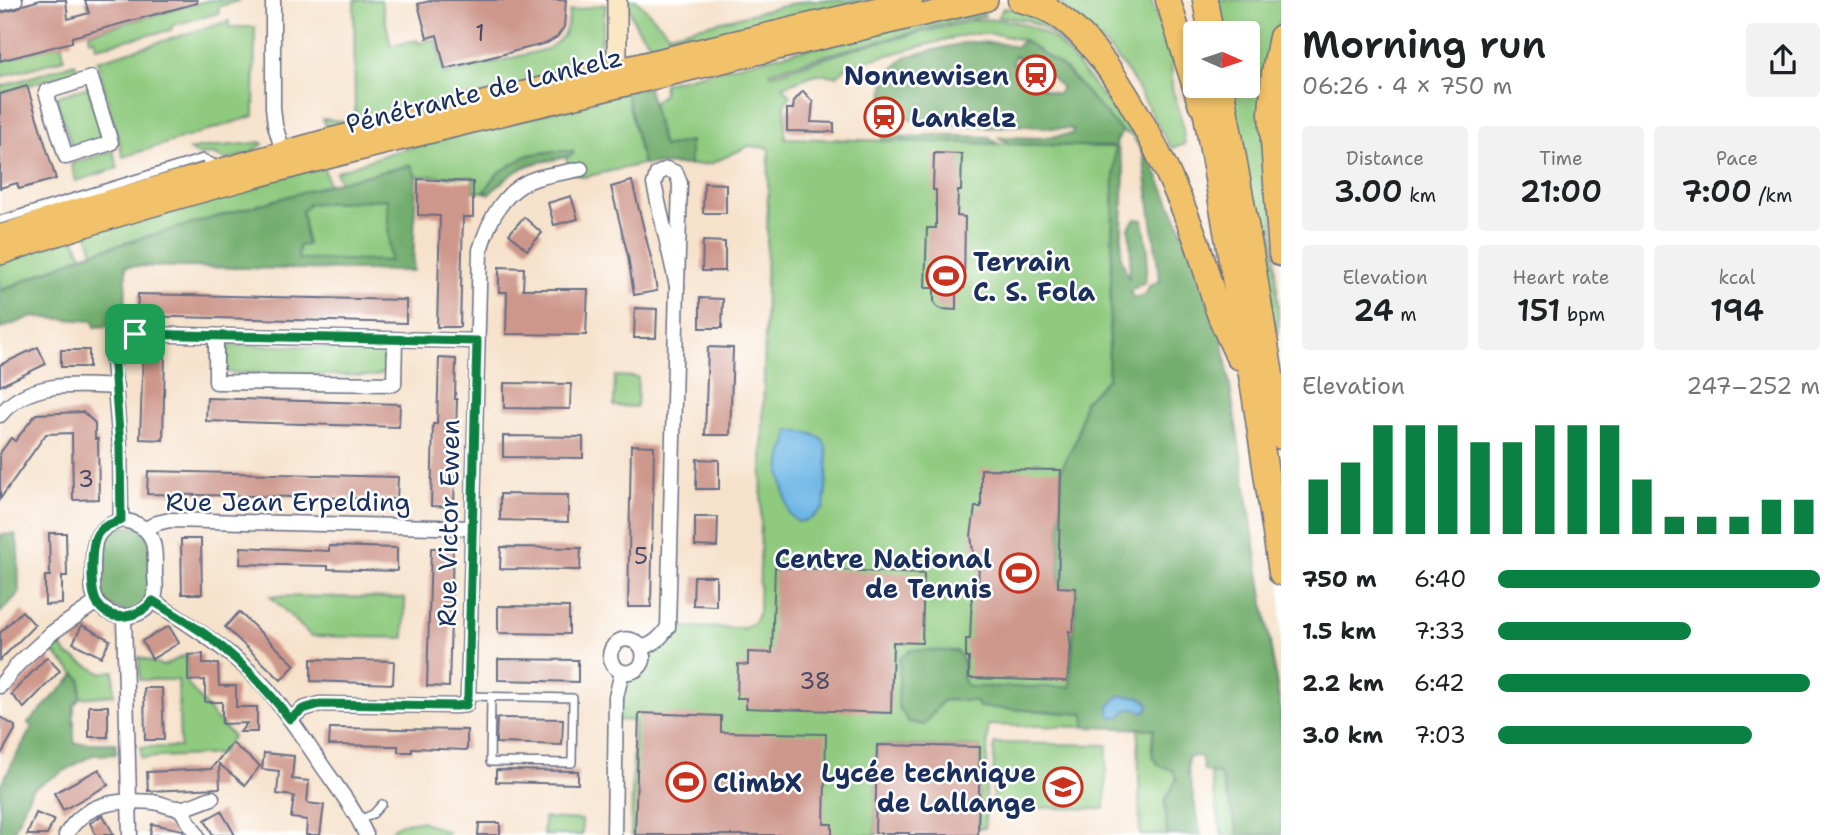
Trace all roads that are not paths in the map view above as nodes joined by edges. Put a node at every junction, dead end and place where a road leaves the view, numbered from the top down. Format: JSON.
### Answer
{"nodes":[{"id":1,"x":15,"y":0,"type":"edge"},
{"id":2,"x":273,"y":0,"type":"edge"},
{"id":3,"x":617,"y":0,"type":"edge"},
{"id":4,"x":912,"y":0,"type":"edge"},
{"id":5,"x":987,"y":0,"type":"edge"},
{"id":6,"x":1020,"y":0,"type":"edge"},
{"id":7,"x":1168,"y":0,"type":"edge"},
{"id":8,"x":1185,"y":0,"type":"edge"},
{"id":9,"x":1205,"y":0,"type":"edge"},
{"id":10,"x":0,"y":4,"type":"edge"},
{"id":11,"x":1189,"y":21,"type":"edge"},
{"id":12,"x":1209,"y":21,"type":"edge"},
{"id":13,"x":1281,"y":37,"type":"edge"},
{"id":14,"x":620,"y":78,"type":"junction"},
{"id":15,"x":1203,"y":98,"type":"edge"},
{"id":16,"x":1223,"y":98,"type":"edge"},
{"id":17,"x":1211,"y":137,"type":"junction"},
{"id":18,"x":66,"y":157,"type":"joint"},
{"id":19,"x":285,"y":160,"type":"junction"},
{"id":20,"x":222,"y":168,"type":"junction"},
{"id":21,"x":581,"y":169,"type":"dead end"},
{"id":22,"x":0,"y":220,"type":"edge"},
{"id":23,"x":0,"y":236,"type":"edge"},
{"id":24,"x":0,"y":254,"type":"edge"},
{"id":25,"x":1281,"y":254,"type":"edge"},
{"id":26,"x":677,"y":286,"type":"junction"},
{"id":27,"x":216,"y":336,"type":"junction"},
{"id":28,"x":395,"y":340,"type":"junction"},
{"id":29,"x":477,"y":341,"type":"junction"},
{"id":30,"x":116,"y":387,"type":"junction"},
{"id":31,"x":1254,"y":393,"type":"junction"},
{"id":32,"x":0,"y":415,"type":"edge"},
{"id":33,"x":1281,"y":437,"type":"edge"},
{"id":34,"x":121,"y":520,"type":"junction"},
{"id":35,"x":473,"y":528,"type":"junction"},
{"id":36,"x":146,"y":529,"type":"junction"},
{"id":37,"x":1281,"y":573,"type":"edge"},
{"id":38,"x":153,"y":601,"type":"junction"},
{"id":39,"x":97,"y":602,"type":"junction"},
{"id":40,"x":124,"y":617,"type":"junction"},
{"id":41,"x":642,"y":648,"type":"junction"},
{"id":42,"x":622,"y":672,"type":"junction"},
{"id":43,"x":0,"y":685,"type":"edge"},
{"id":44,"x":491,"y":696,"type":"junction"},
{"id":45,"x":467,"y":700,"type":"junction"},
{"id":46,"x":290,"y":719,"type":"junction"},
{"id":47,"x":212,"y":798,"type":"dead end"},
{"id":48,"x":129,"y":801,"type":"junction"},
{"id":49,"x":382,"y":804,"type":"dead end"},
{"id":50,"x":180,"y":808,"type":"junction"},
{"id":51,"x":359,"y":820,"type":"junction"},
{"id":52,"x":66,"y":835,"type":"edge"},
{"id":53,"x":130,"y":835,"type":"edge"},
{"id":54,"x":197,"y":835,"type":"edge"},
{"id":55,"x":366,"y":835,"type":"edge"},
{"id":56,"x":614,"y":835,"type":"edge"}],
"edges":[{"from":1,"to":10,"type":"street"},
{"from":2,"to":19,"type":"street"},
{"from":3,"to":14,"type":"main road"},
{"from":4,"to":14,"type":"main road","name":"Pénétrante de Lankelz"},
{"from":5,"to":14,"type":"main road","name":"Pénétrante de Lankelz"},
{"from":6,"to":31,"type":"highway"},
{"from":7,"to":17,"type":"highway"},
{"from":8,"to":11,"type":"highway"},
{"from":9,"to":12,"type":"highway"},
{"from":13,"to":25,"type":"highway"},
{"from":14,"to":19,"type":"main road","name":"Pénétrante de Lankelz"},
{"from":14,"to":19,"type":"main road","name":"Pénétrante de Lankelz"},
{"from":15,"to":17,"type":"highway"},
{"from":16,"to":33,"type":"highway"},
{"from":17,"to":31,"type":"highway"},
{"from":18,"to":18,"type":"street"},
{"from":19,"to":20,"type":"main road","name":"Pénétrante de Lankelz"},
{"from":19,"to":24,"type":"main road","name":"Pénétrante de Lankelz"},
{"from":20,"to":22,"type":"lane"},
{"from":20,"to":23,"type":"main road","name":"Pénétrante de Lankelz"},
{"from":21,"to":29,"type":"street","name":"Rue Victor Ewen"},
{"from":26,"to":26,"type":"street"},
{"from":26,"to":41,"type":"street"},
{"from":27,"to":28,"type":"street"},
{"from":27,"to":28,"type":"street"},
{"from":27,"to":30,"type":"street"},
{"from":28,"to":29,"type":"street"},
{"from":29,"to":35,"type":"street","name":"Rue Victor Ewen"},
{"from":30,"to":32,"type":"street"},
{"from":30,"to":34,"type":"street"},
{"from":31,"to":37,"type":"highway"},
{"from":34,"to":36,"type":"street"},
{"from":34,"to":39,"type":"street"},
{"from":35,"to":36,"type":"street","name":"Rue Jean Erpelding"},
{"from":35,"to":45,"type":"street","name":"Rue Victor Ewen"},
{"from":36,"to":38,"type":"street"},
{"from":38,"to":40,"type":"street"},
{"from":38,"to":46,"type":"street"},
{"from":39,"to":40,"type":"street"},
{"from":39,"to":43,"type":"street"},
{"from":40,"to":48,"type":"street"},
{"from":41,"to":42,"type":"street"},
{"from":41,"to":42,"type":"street"},
{"from":42,"to":56,"type":"street"},
{"from":44,"to":44,"type":"lane"},
{"from":44,"to":45,"type":"lane"},
{"from":45,"to":46,"type":"street"},
{"from":46,"to":51,"type":"street"},
{"from":47,"to":50,"type":"street"},
{"from":48,"to":50,"type":"street"},
{"from":48,"to":52,"type":"street"},
{"from":48,"to":53,"type":"street"},
{"from":49,"to":51,"type":"lane"},
{"from":50,"to":54,"type":"street"},
{"from":51,"to":55,"type":"street"}]}
